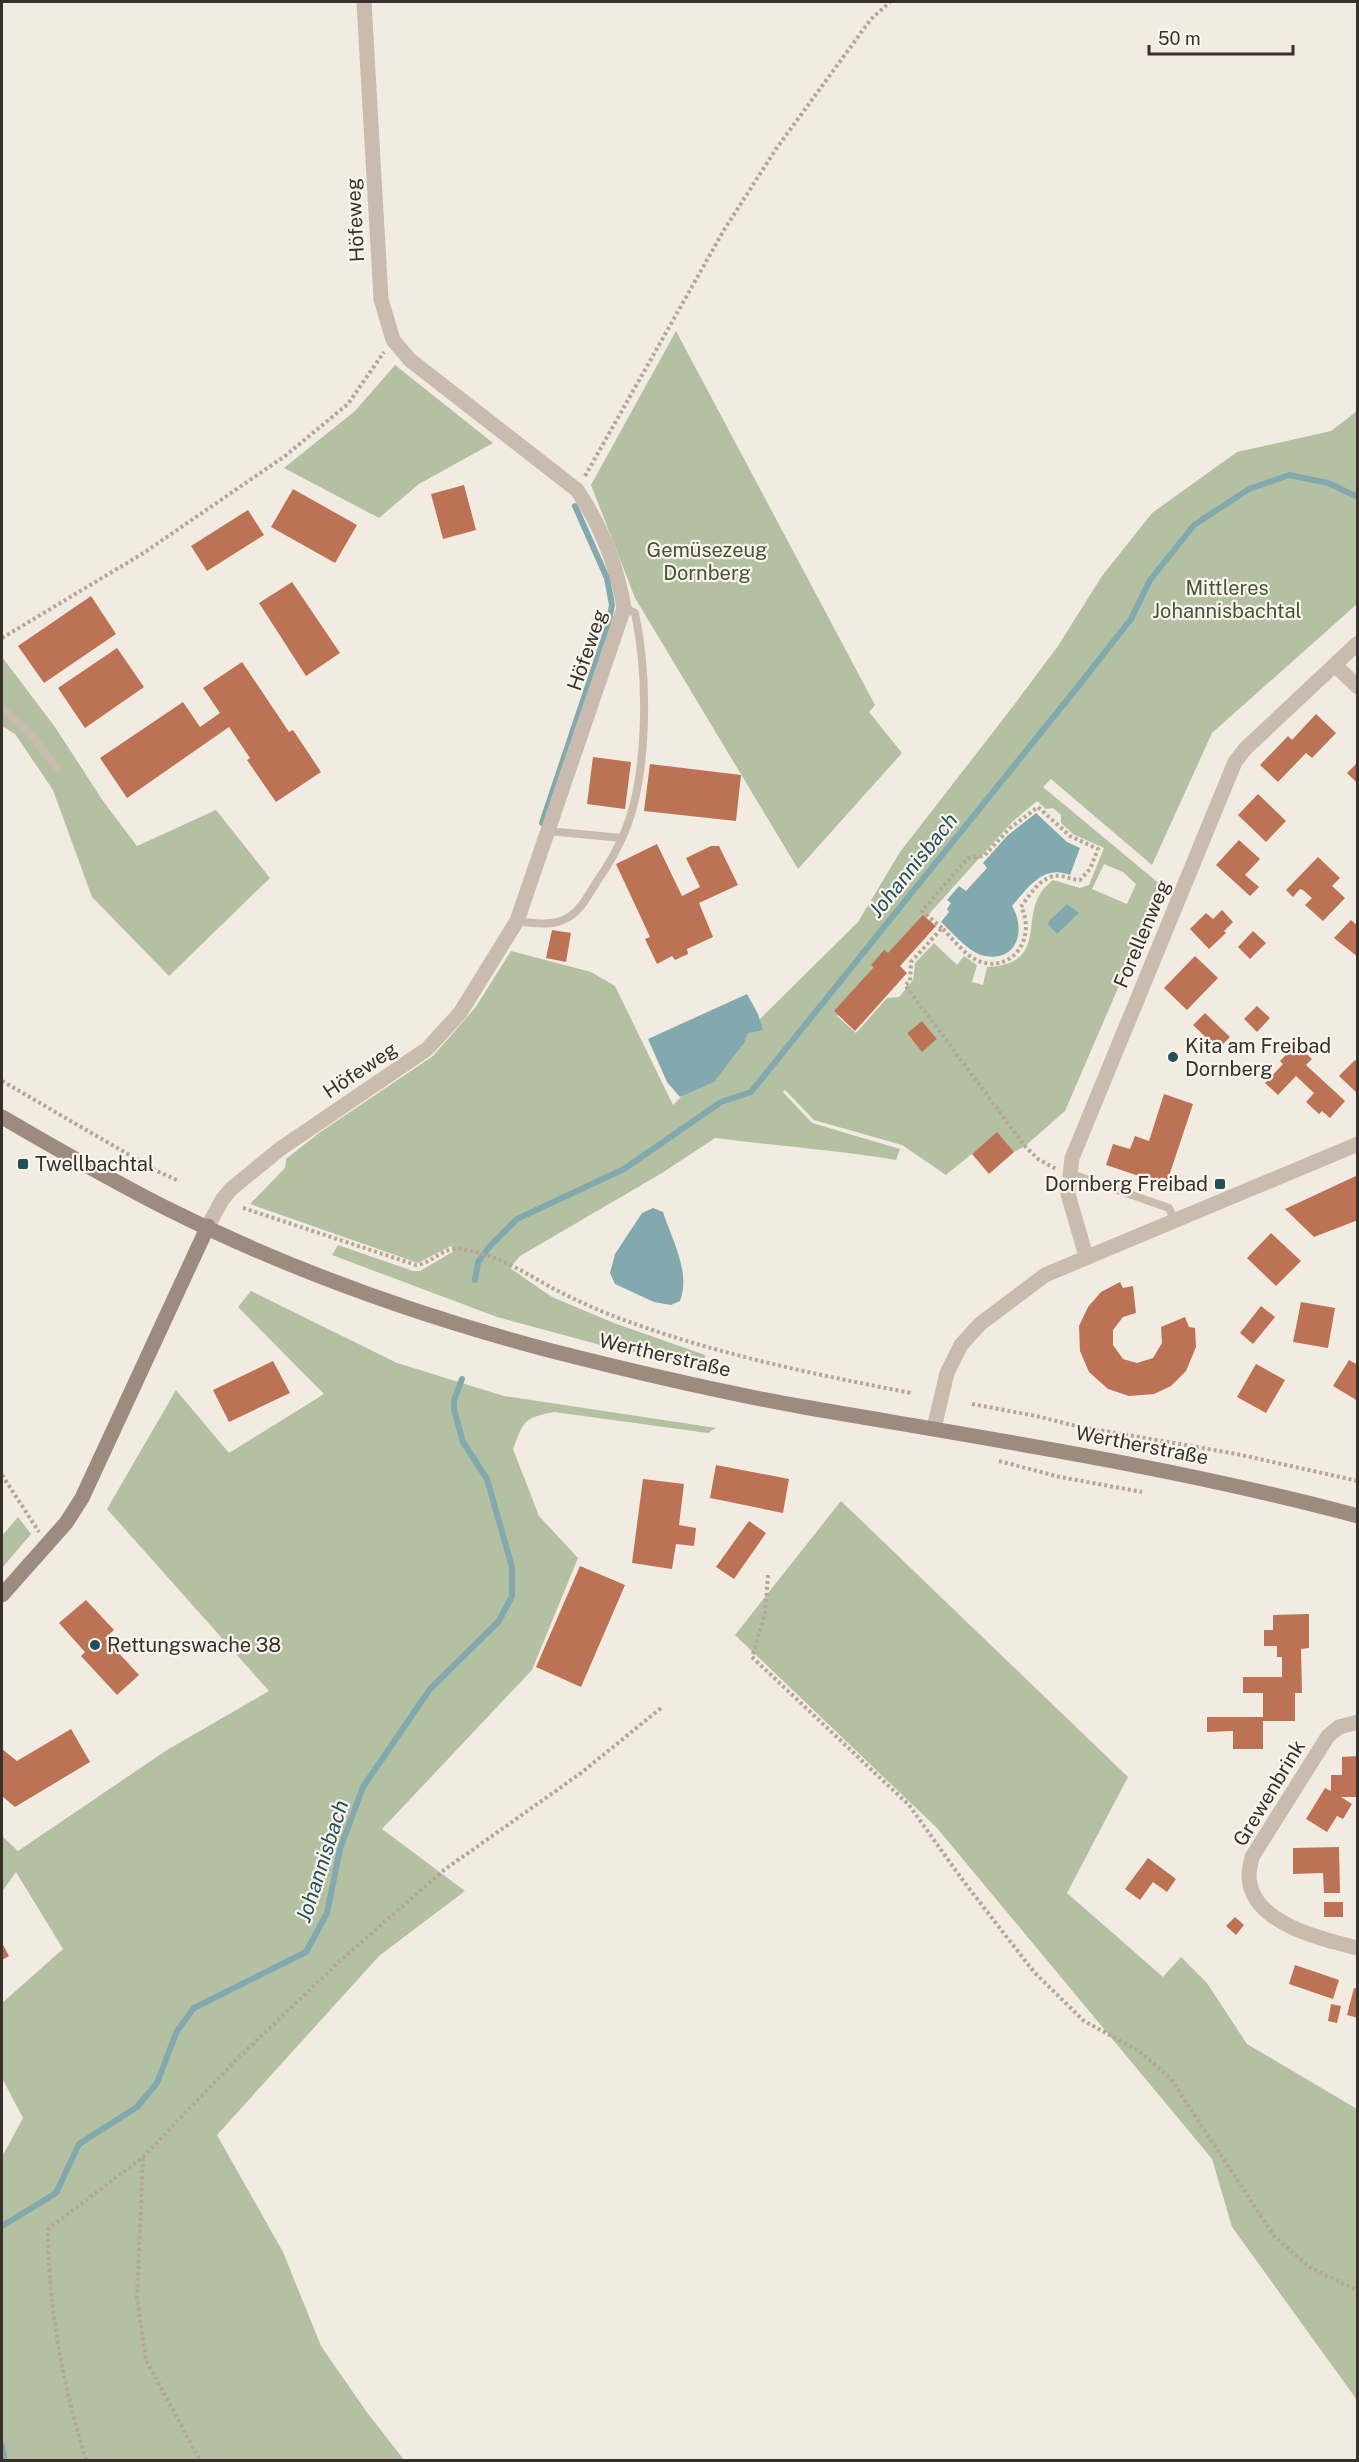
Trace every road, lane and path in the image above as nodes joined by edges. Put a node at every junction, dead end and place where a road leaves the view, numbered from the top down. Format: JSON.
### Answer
{"nodes":[{"id":1,"x":364,"y":2,"type":"edge"},
{"id":2,"x":890,"y":2,"type":"edge"},
{"id":3,"x":393,"y":339,"type":"junction"},
{"id":4,"x":577,"y":490,"type":"junction"},
{"id":5,"x":624,"y":608,"type":"junction"},
{"id":6,"x":2,"y":638,"type":"edge"},
{"id":7,"x":1358,"y":644,"type":"edge"},
{"id":8,"x":1335,"y":665,"type":"junction"},
{"id":9,"x":1358,"y":687,"type":"edge"},
{"id":10,"x":2,"y":708,"type":"edge"},
{"id":11,"x":57,"y":768,"type":"dead end"},
{"id":12,"x":548,"y":831,"type":"junction"},
{"id":13,"x":622,"y":838,"type":"junction"},
{"id":14,"x":517,"y":921,"type":"junction"},
{"id":15,"x":942,"y":928,"type":"junction"},
{"id":16,"x":2,"y":1081,"type":"edge"},
{"id":17,"x":2,"y":1117,"type":"edge"},
{"id":18,"x":1358,"y":1144,"type":"edge"},
{"id":19,"x":1068,"y":1173,"type":"junction"},
{"id":20,"x":180,"y":1182,"type":"dead end"},
{"id":21,"x":243,"y":1208,"type":"dead end"},
{"id":22,"x":1174,"y":1220,"type":"junction"},
{"id":23,"x":208,"y":1226,"type":"junction"},
{"id":24,"x":1086,"y":1256,"type":"junction"},
{"id":25,"x":911,"y":1393,"type":"dead end"},
{"id":26,"x":972,"y":1404,"type":"dead end"},
{"id":27,"x":934,"y":1428,"type":"junction"},
{"id":28,"x":999,"y":1461,"type":"dead end"},
{"id":29,"x":2,"y":1475,"type":"edge"},
{"id":30,"x":1358,"y":1481,"type":"edge"},
{"id":31,"x":1142,"y":1491,"type":"dead end"},
{"id":32,"x":1358,"y":1516,"type":"edge"},
{"id":33,"x":40,"y":1534,"type":"dead end"},
{"id":34,"x":768,"y":1575,"type":"dead end"},
{"id":35,"x":2,"y":1594,"type":"edge"},
{"id":36,"x":661,"y":1708,"type":"dead end"},
{"id":37,"x":1358,"y":1722,"type":"edge"},
{"id":38,"x":1358,"y":1948,"type":"edge"},
{"id":39,"x":143,"y":2157,"type":"junction"},
{"id":40,"x":1358,"y":2291,"type":"edge"},
{"id":41,"x":86,"y":2460,"type":"edge"},
{"id":42,"x":200,"y":2460,"type":"edge"}],
"edges":[{"from":1,"to":3,"type":"street","name":"Höfeweg"},
{"from":2,"to":4,"type":"path"},
{"from":3,"to":4,"type":"street","name":"Höfeweg"},
{"from":3,"to":6,"type":"path"},
{"from":4,"to":5,"type":"street","name":"Höfeweg"},
{"from":5,"to":12,"type":"street","name":"Höfeweg"},
{"from":5,"to":13,"type":"lane"},
{"from":7,"to":8,"type":"street","name":"Forellenweg"},
{"from":8,"to":9,"type":"street"},
{"from":8,"to":19,"type":"street","name":"Forellenweg"},
{"from":10,"to":11,"type":"lane"},
{"from":12,"to":13,"type":"lane"},
{"from":12,"to":14,"type":"street","name":"Höfeweg"},
{"from":13,"to":14,"type":"lane"},
{"from":14,"to":23,"type":"street","name":"Höfeweg"},
{"from":15,"to":15,"type":"path"},
{"from":15,"to":19,"type":"path"},
{"from":16,"to":20,"type":"path"},
{"from":17,"to":23,"type":"main road","name":"Wertherstraße"},
{"from":18,"to":22,"type":"street"},
{"from":19,"to":22,"type":"lane"},
{"from":19,"to":24,"type":"street","name":"Forellenweg"},
{"from":21,"to":25,"type":"path"},
{"from":22,"to":24,"type":"street"},
{"from":23,"to":27,"type":"main road","name":"Wertherstraße"},
{"from":23,"to":35,"type":"main road"},
{"from":24,"to":27,"type":"street"},
{"from":26,"to":30,"type":"path"},
{"from":27,"to":32,"type":"main road","name":"Wertherstraße"},
{"from":28,"to":31,"type":"path"},
{"from":29,"to":33,"type":"path"},
{"from":34,"to":40,"type":"path"},
{"from":36,"to":39,"type":"path"},
{"from":37,"to":38,"type":"street","name":"Grewenbrink"},
{"from":39,"to":41,"type":"path"},
{"from":39,"to":42,"type":"path"}]}
